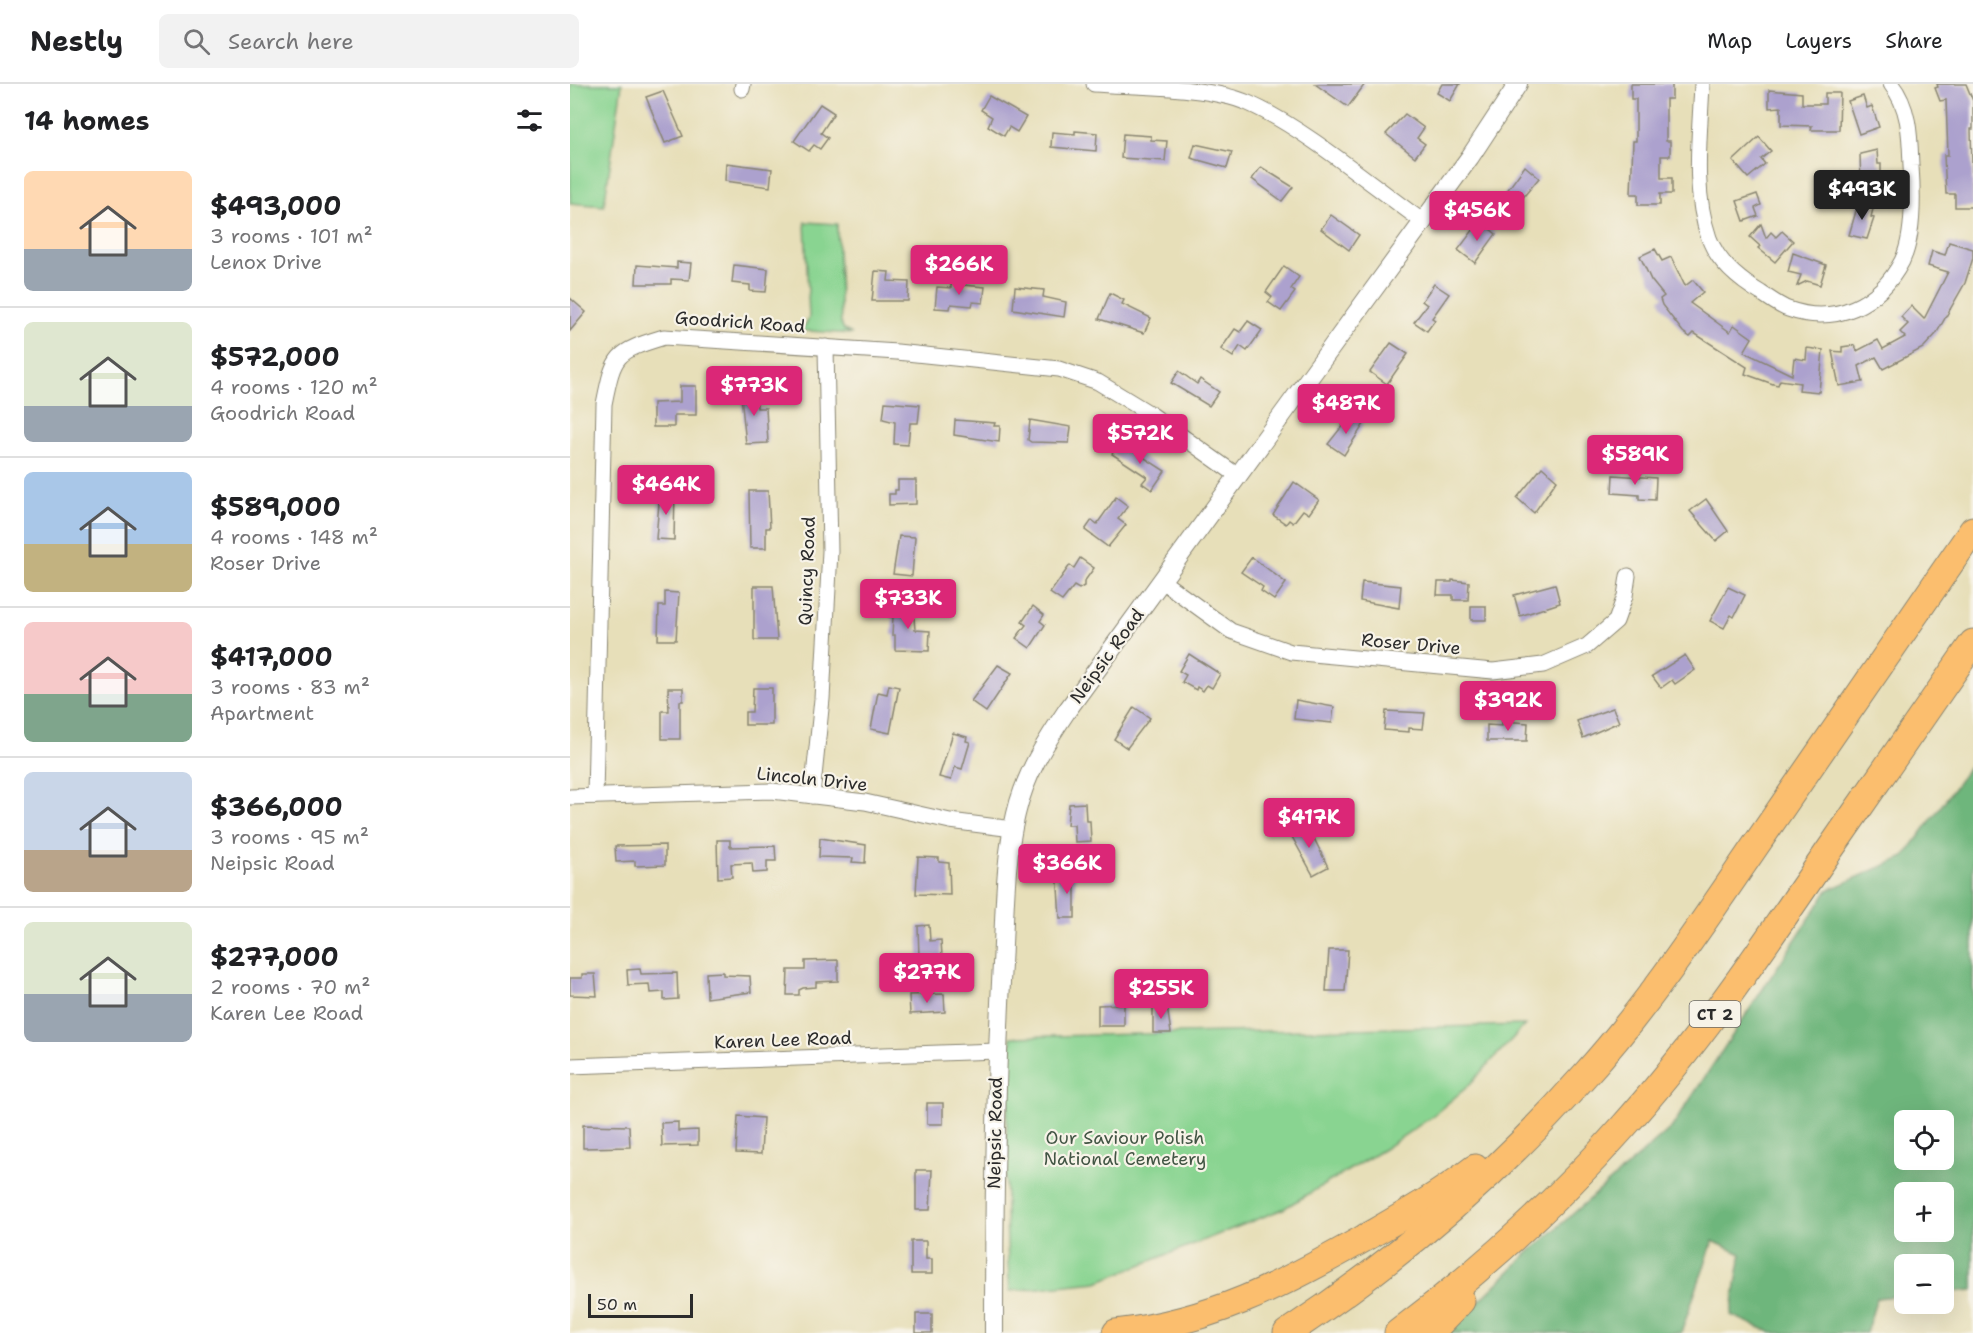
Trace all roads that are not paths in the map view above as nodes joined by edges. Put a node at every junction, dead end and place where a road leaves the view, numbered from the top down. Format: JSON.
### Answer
{"nodes":[{"id":1,"x":1094,"y":84,"type":"edge"},
{"id":2,"x":1518,"y":84,"type":"edge"},
{"id":3,"x":1702,"y":84,"type":"edge"},
{"id":4,"x":1891,"y":84,"type":"edge"},
{"id":5,"x":1422,"y":221,"type":"junction"},
{"id":6,"x":826,"y":347,"type":"junction"},
{"id":7,"x":1238,"y":476,"type":"junction"},
{"id":8,"x":1973,"y":530,"type":"edge"},
{"id":9,"x":1628,"y":576,"type":"dead end"},
{"id":10,"x":1162,"y":582,"type":"junction"},
{"id":11,"x":1973,"y":643,"type":"edge"},
{"id":12,"x":595,"y":796,"type":"junction"},
{"id":13,"x":812,"y":796,"type":"junction"},
{"id":14,"x":570,"y":797,"type":"edge"},
{"id":15,"x":1013,"y":829,"type":"junction"},
{"id":16,"x":997,"y":1051,"type":"junction"},
{"id":17,"x":570,"y":1066,"type":"edge"},
{"id":18,"x":1538,"y":1127,"type":"junction"},
{"id":19,"x":1519,"y":1233,"type":"junction"},
{"id":20,"x":994,"y":1333,"type":"edge"},
{"id":21,"x":1116,"y":1333,"type":"edge"},
{"id":22,"x":1287,"y":1333,"type":"edge"},
{"id":23,"x":1398,"y":1333,"type":"edge"},
{"id":24,"x":1430,"y":1333,"type":"edge"}],
"edges":[{"from":1,"to":5,"type":"street"},
{"from":2,"to":5,"type":"street","name":"Neipsic Road"},
{"from":3,"to":4,"type":"street"},
{"from":5,"to":7,"type":"street","name":"Neipsic Road"},
{"from":6,"to":7,"type":"street","name":"Goodrich Road"},
{"from":6,"to":12,"type":"street","name":"Goodrich Road"},
{"from":6,"to":13,"type":"street","name":"Quincy Road"},
{"from":7,"to":10,"type":"street","name":"Neipsic Road"},
{"from":8,"to":18,"type":"highway"},
{"from":9,"to":10,"type":"street","name":"Roser Drive"},
{"from":10,"to":15,"type":"street","name":"Neipsic Road"},
{"from":11,"to":19,"type":"highway","number":"CT 2"},
{"from":12,"to":13,"type":"street","name":"Lincoln Drive"},
{"from":12,"to":14,"type":"street","name":"Lincoln Drive"},
{"from":13,"to":15,"type":"street","name":"Lincoln Drive"},
{"from":15,"to":16,"type":"street","name":"Neipsic Road"},
{"from":16,"to":17,"type":"street","name":"Karen Lee Road"},
{"from":16,"to":20,"type":"street","name":"Neipsic Road"},
{"from":18,"to":21,"type":"highway"},
{"from":18,"to":22,"type":"highway"},
{"from":19,"to":23,"type":"highway","number":"CT 2"},
{"from":19,"to":24,"type":"highway"}]}
